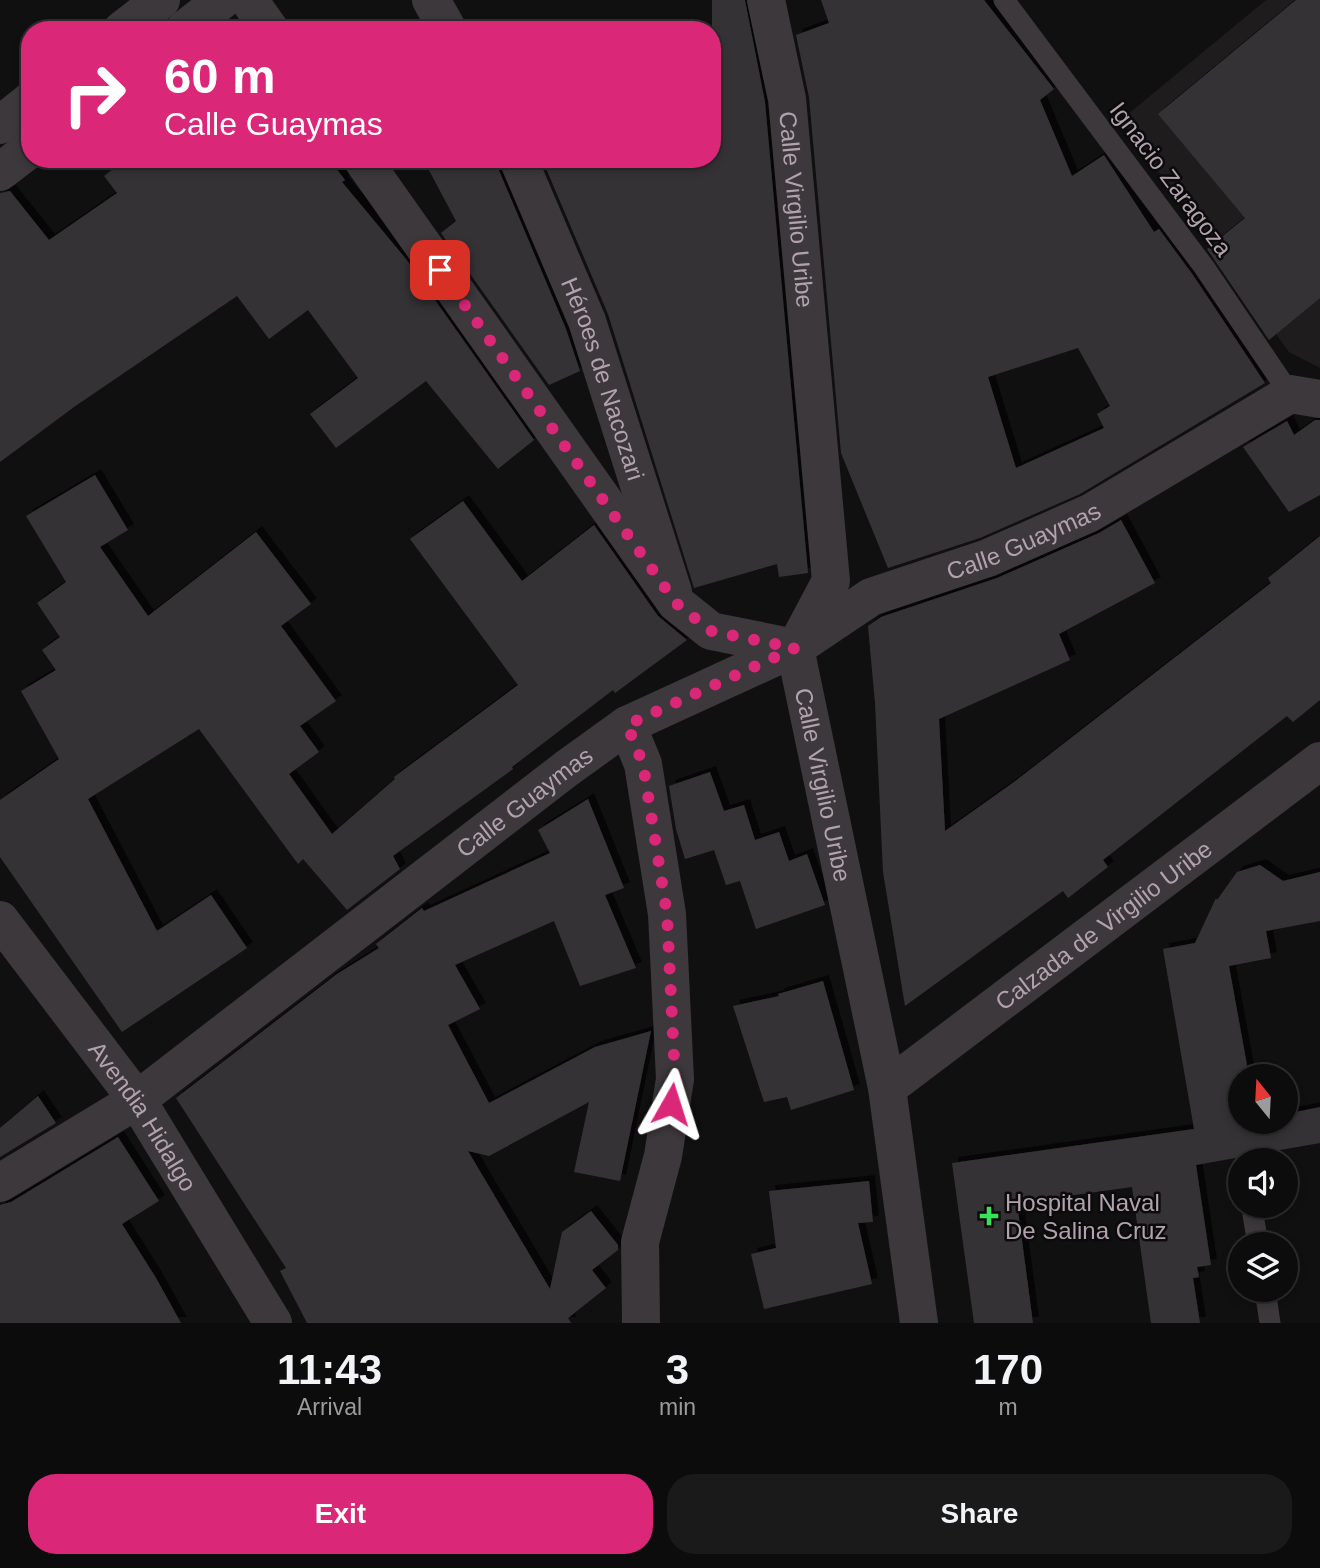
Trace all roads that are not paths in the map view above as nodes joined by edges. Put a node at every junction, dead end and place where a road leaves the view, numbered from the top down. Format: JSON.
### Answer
{"nodes":[{"id":1,"x":161,"y":0,"type":"edge"},
{"id":2,"x":222,"y":0,"type":"edge"},
{"id":3,"x":249,"y":0,"type":"edge"},
{"id":4,"x":431,"y":0,"type":"edge"},
{"id":5,"x":766,"y":0,"type":"edge"},
{"id":6,"x":1004,"y":0,"type":"edge"},
{"id":7,"x":134,"y":21,"type":"edge"},
{"id":8,"x":195,"y":21,"type":"edge"},
{"id":9,"x":264,"y":21,"type":"edge"},
{"id":10,"x":443,"y":21,"type":"edge"},
{"id":11,"x":21,"y":109,"type":"edge"},
{"id":12,"x":0,"y":125,"type":"edge"},
{"id":13,"x":21,"y":156,"type":"edge"},
{"id":14,"x":368,"y":168,"type":"edge"},
{"id":15,"x":522,"y":168,"type":"edge"},
{"id":16,"x":0,"y":172,"type":"edge"},
{"id":17,"x":1305,"y":396,"type":"edge"},
{"id":18,"x":676,"y":603,"type":"junction"},
{"id":19,"x":795,"y":648,"type":"junction"},
{"id":20,"x":627,"y":725,"type":"junction"},
{"id":21,"x":1320,"y":761,"type":"edge"},
{"id":22,"x":0,"y":920,"type":"edge"},
{"id":23,"x":887,"y":1088,"type":"junction"},
{"id":24,"x":137,"y":1100,"type":"junction"},
{"id":25,"x":0,"y":1183,"type":"edge"},
{"id":26,"x":1267,"y":1302,"type":"edge"},
{"id":27,"x":249,"y":1306,"type":"edge"},
{"id":28,"x":273,"y":1323,"type":"edge"},
{"id":29,"x":641,"y":1323,"type":"edge"},
{"id":30,"x":919,"y":1323,"type":"edge"},
{"id":31,"x":1270,"y":1323,"type":"edge"}],
"edges":[{"from":1,"to":7,"type":"street"},
{"from":2,"to":8,"type":"street"},
{"from":3,"to":9,"type":"street"},
{"from":4,"to":10,"type":"street"},
{"from":5,"to":19,"type":"street","name":"Calle Virgilio Uribe"},
{"from":6,"to":17,"type":"lane","name":"Ignacio Zaragoza"},
{"from":11,"to":12,"type":"street"},
{"from":13,"to":16,"type":"street"},
{"from":14,"to":18,"type":"street"},
{"from":15,"to":18,"type":"street","name":"Héroes de Nacozari"},
{"from":17,"to":19,"type":"street","name":"Calle Guaymas"},
{"from":18,"to":19,"type":"street"},
{"from":19,"to":20,"type":"street","name":"Calle Guaymas"},
{"from":19,"to":23,"type":"street","name":"Calle Virgilio Uribe"},
{"from":20,"to":24,"type":"street","name":"Calle Guaymas"},
{"from":20,"to":29,"type":"street"},
{"from":21,"to":23,"type":"street","name":"Calzada de Virgilio Uribe"},
{"from":22,"to":24,"type":"street","name":"Avendia Hidalgo"},
{"from":23,"to":30,"type":"street","name":"Calle Virgilio Uribe"},
{"from":24,"to":25,"type":"street","name":"Calle Guaymas"},
{"from":24,"to":27,"type":"street","name":"Avendia Hidalgo"},
{"from":26,"to":31,"type":"lane"},
{"from":27,"to":28,"type":"street","name":"Avendia Hidalgo"}]}
